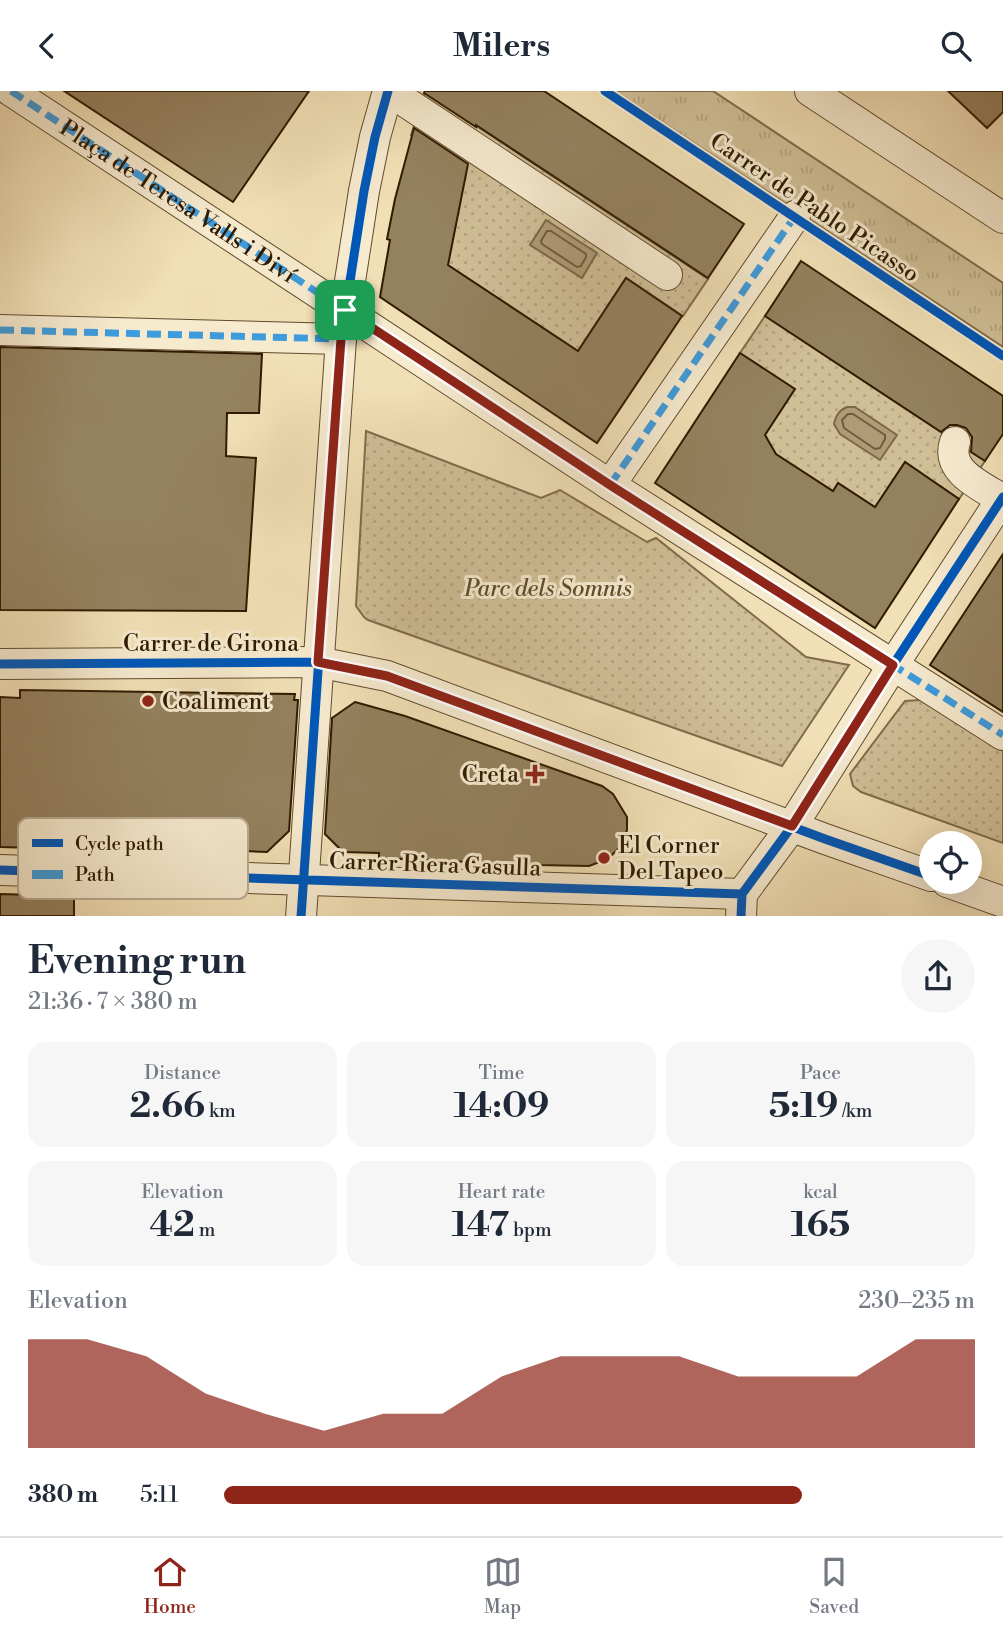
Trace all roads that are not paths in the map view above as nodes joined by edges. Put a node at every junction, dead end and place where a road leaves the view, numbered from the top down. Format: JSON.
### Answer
{"nodes":[{"id":1,"x":11,"y":91,"type":"edge"},
{"id":2,"x":388,"y":91,"type":"edge"},
{"id":3,"x":810,"y":91,"type":"edge"},
{"id":4,"x":795,"y":216,"type":"dead end"},
{"id":5,"x":1003,"y":218,"type":"edge"},
{"id":6,"x":667,"y":275,"type":"dead end"},
{"id":7,"x":343,"y":325,"type":"junction"},
{"id":8,"x":0,"y":330,"type":"edge"},
{"id":9,"x":955,"y":442,"type":"dead end"},
{"id":10,"x":610,"y":485,"type":"junction"},
{"id":11,"x":1002,"y":498,"type":"edge"},
{"id":12,"x":318,"y":662,"type":"junction"},
{"id":13,"x":0,"y":664,"type":"edge"},
{"id":14,"x":893,"y":665,"type":"junction"},
{"id":15,"x":1003,"y":736,"type":"edge"},
{"id":16,"x":792,"y":826,"type":"junction"},
{"id":17,"x":0,"y":870,"type":"edge"},
{"id":18,"x":18,"y":871,"type":"edge"},
{"id":19,"x":919,"y":872,"type":"edge"},
{"id":20,"x":248,"y":877,"type":"edge"},
{"id":21,"x":303,"y":879,"type":"junction"},
{"id":22,"x":981,"y":894,"type":"edge"},
{"id":23,"x":1003,"y":902,"type":"edge"},
{"id":24,"x":742,"y":905,"type":"edge"},
{"id":25,"x":301,"y":916,"type":"edge"}],
"edges":[{"from":1,"to":7,"type":"street","name":"Plaça de Teresa Valls i Diví"},
{"from":2,"to":6,"type":"street"},
{"from":2,"to":7,"type":"street"},
{"from":3,"to":5,"type":"street"},
{"from":4,"to":10,"type":"street"},
{"from":7,"to":8,"type":"street"},
{"from":7,"to":10,"type":"street","name":"Plaça de Teresa Valls i Diví"},
{"from":7,"to":12,"type":"street"},
{"from":9,"to":11,"type":"street"},
{"from":10,"to":14,"type":"street","name":"Plaça de Teresa Valls i Diví"},
{"from":11,"to":14,"type":"street"},
{"from":12,"to":13,"type":"street","name":"Carrer de Girona"},
{"from":12,"to":16,"type":"street","name":"Carrer de Girona"},
{"from":12,"to":21,"type":"street"},
{"from":14,"to":15,"type":"street","name":"Plaça de Teresa Valls i Diví"},
{"from":14,"to":16,"type":"street"},
{"from":16,"to":19,"type":"street","name":"Carrer de Girona"},
{"from":16,"to":24,"type":"street"},
{"from":17,"to":18,"type":"street","name":"Carrer Riera Gasulla"},
{"from":20,"to":21,"type":"street","name":"Carrer Riera Gasulla"},
{"from":21,"to":24,"type":"street","name":"Carrer Riera Gasulla"},
{"from":21,"to":25,"type":"street"},
{"from":22,"to":23,"type":"street"}]}
